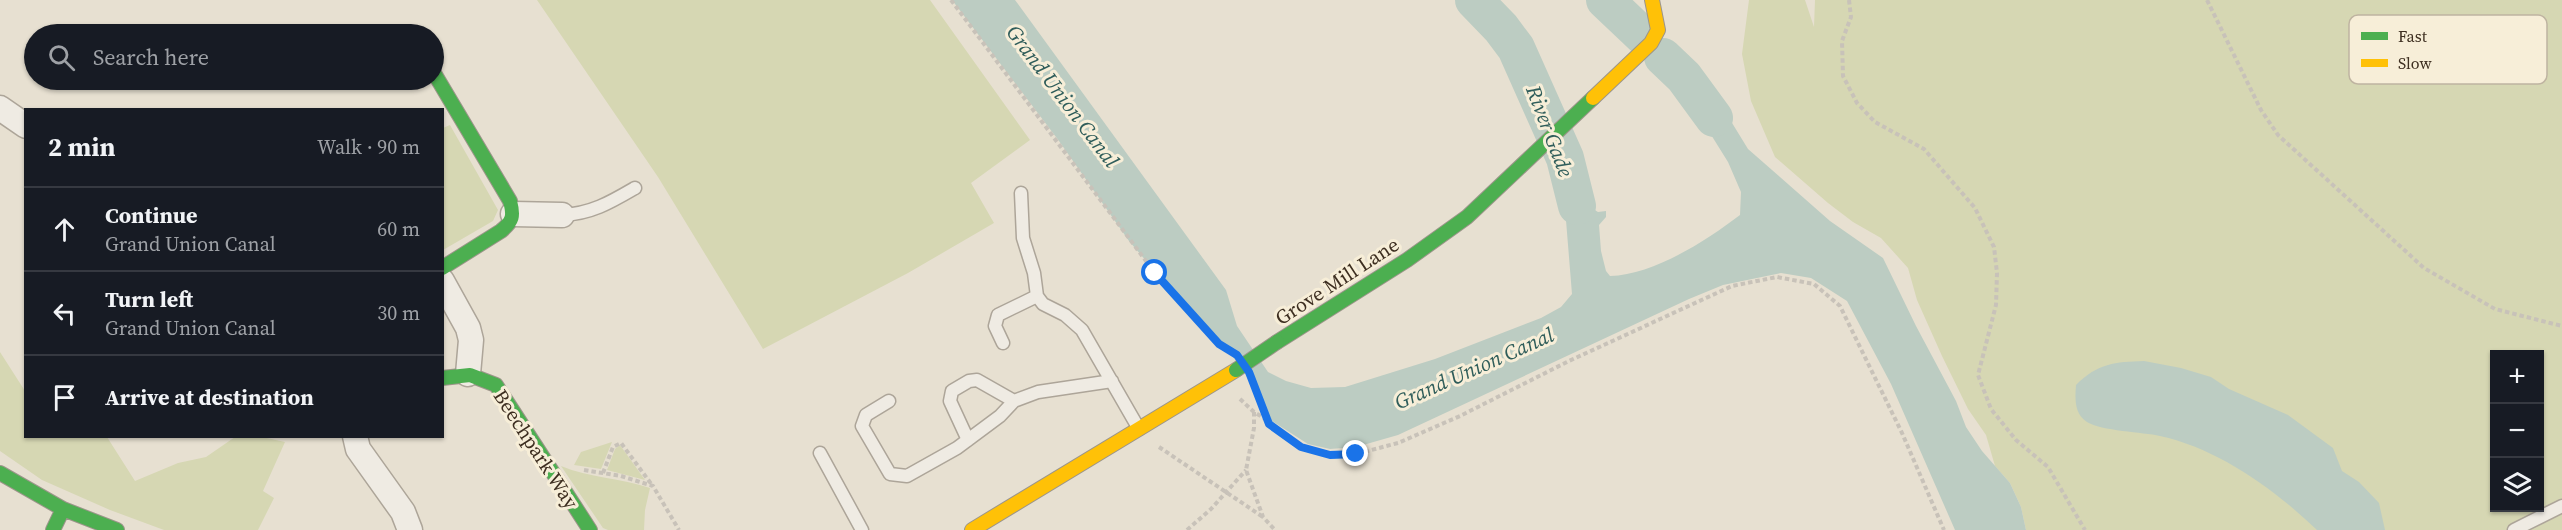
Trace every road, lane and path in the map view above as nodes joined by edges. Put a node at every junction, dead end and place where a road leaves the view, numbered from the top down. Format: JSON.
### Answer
{"nodes":[{"id":1,"x":951,"y":0,"type":"edge"},
{"id":2,"x":1652,"y":0,"type":"edge"},
{"id":3,"x":1849,"y":0,"type":"edge"},
{"id":4,"x":2207,"y":0,"type":"edge"},
{"id":5,"x":440,"y":90,"type":"edge"},
{"id":6,"x":0,"y":108,"type":"edge"},
{"id":7,"x":448,"y":112,"type":"edge"},
{"id":8,"x":24,"y":125,"type":"edge"},
{"id":9,"x":635,"y":188,"type":"dead end"},
{"id":10,"x":1021,"y":193,"type":"dead end"},
{"id":11,"x":513,"y":214,"type":"junction"},
{"id":12,"x":562,"y":215,"type":"joint"},
{"id":13,"x":444,"y":267,"type":"edge"},
{"id":14,"x":444,"y":285,"type":"edge"},
{"id":15,"x":1037,"y":296,"type":"junction"},
{"id":16,"x":2562,"y":326,"type":"edge"},
{"id":17,"x":1003,"y":343,"type":"dead end"},
{"id":18,"x":1228,"y":350,"type":"dead end"},
{"id":19,"x":468,"y":374,"type":"junction"},
{"id":20,"x":444,"y":378,"type":"edge"},
{"id":21,"x":1112,"y":381,"type":"junction"},
{"id":22,"x":1252,"y":382,"type":"dead end"},
{"id":23,"x":889,"y":401,"type":"dead end"},
{"id":24,"x":1014,"y":401,"type":"junction"},
{"id":25,"x":1268,"y":420,"type":"junction"},
{"id":26,"x":1139,"y":430,"type":"junction"},
{"id":27,"x":355,"y":438,"type":"edge"},
{"id":28,"x":968,"y":440,"type":"junction"},
{"id":29,"x":820,"y":453,"type":"dead end"},
{"id":30,"x":545,"y":462,"type":"junction"},
{"id":31,"x":1246,"y":470,"type":"junction"},
{"id":32,"x":0,"y":472,"type":"edge"},
{"id":33,"x":603,"y":473,"type":"junction"},
{"id":34,"x":652,"y":486,"type":"junction"},
{"id":35,"x":1226,"y":493,"type":"junction"},
{"id":36,"x":2562,"y":506,"type":"edge"},
{"id":37,"x":63,"y":509,"type":"junction"},
{"id":38,"x":1263,"y":517,"type":"junction"},
{"id":39,"x":53,"y":530,"type":"edge"},
{"id":40,"x":117,"y":530,"type":"edge"},
{"id":41,"x":410,"y":530,"type":"edge"},
{"id":42,"x":590,"y":530,"type":"edge"},
{"id":43,"x":679,"y":530,"type":"edge"},
{"id":44,"x":862,"y":530,"type":"edge"},
{"id":45,"x":972,"y":530,"type":"edge"},
{"id":46,"x":1187,"y":530,"type":"edge"},
{"id":47,"x":1275,"y":530,"type":"edge"},
{"id":48,"x":1944,"y":530,"type":"edge"},
{"id":49,"x":2085,"y":530,"type":"edge"},
{"id":50,"x":2514,"y":530,"type":"edge"}],
"edges":[{"from":1,"to":18,"type":"path"},
{"from":2,"to":26,"type":"street","name":"Grove Mill Lane","bridge":true},
{"from":3,"to":49,"type":"path"},
{"from":4,"to":16,"type":"path"},
{"from":5,"to":7,"type":"street"},
{"from":6,"to":8,"type":"street"},
{"from":7,"to":11,"type":"street"},
{"from":9,"to":12,"type":"lane"},
{"from":10,"to":15,"type":"lane"},
{"from":11,"to":12,"type":"street"},
{"from":11,"to":13,"type":"street"},
{"from":14,"to":19,"type":"street"},
{"from":15,"to":17,"type":"lane"},
{"from":15,"to":21,"type":"lane"},
{"from":19,"to":20,"type":"street"},
{"from":19,"to":30,"type":"street","name":"Beechpark Way"},
{"from":21,"to":24,"type":"lane"},
{"from":21,"to":26,"type":"lane"},
{"from":22,"to":25,"type":"path"},
{"from":23,"to":28,"type":"lane"},
{"from":24,"to":28,"type":"lane"},
{"from":24,"to":28,"type":"lane"},
{"from":25,"to":31,"type":"path"},
{"from":25,"to":48,"type":"path"},
{"from":26,"to":35,"type":"path"},
{"from":26,"to":45,"type":"street","name":"Grove Mill Lane"},
{"from":27,"to":41,"type":"street"},
{"from":29,"to":44,"type":"lane"},
{"from":30,"to":33,"type":"path"},
{"from":30,"to":42,"type":"street","name":"Beechpark Way"},
{"from":31,"to":35,"type":"path"},
{"from":31,"to":38,"type":"path"},
{"from":32,"to":37,"type":"street"},
{"from":33,"to":34,"type":"path"},
{"from":33,"to":34,"type":"path"},
{"from":34,"to":43,"type":"path"},
{"from":35,"to":38,"type":"path"},
{"from":35,"to":46,"type":"path"},
{"from":36,"to":50,"type":"lane"},
{"from":37,"to":39,"type":"street"},
{"from":37,"to":40,"type":"street"},
{"from":38,"to":47,"type":"path"}]}
